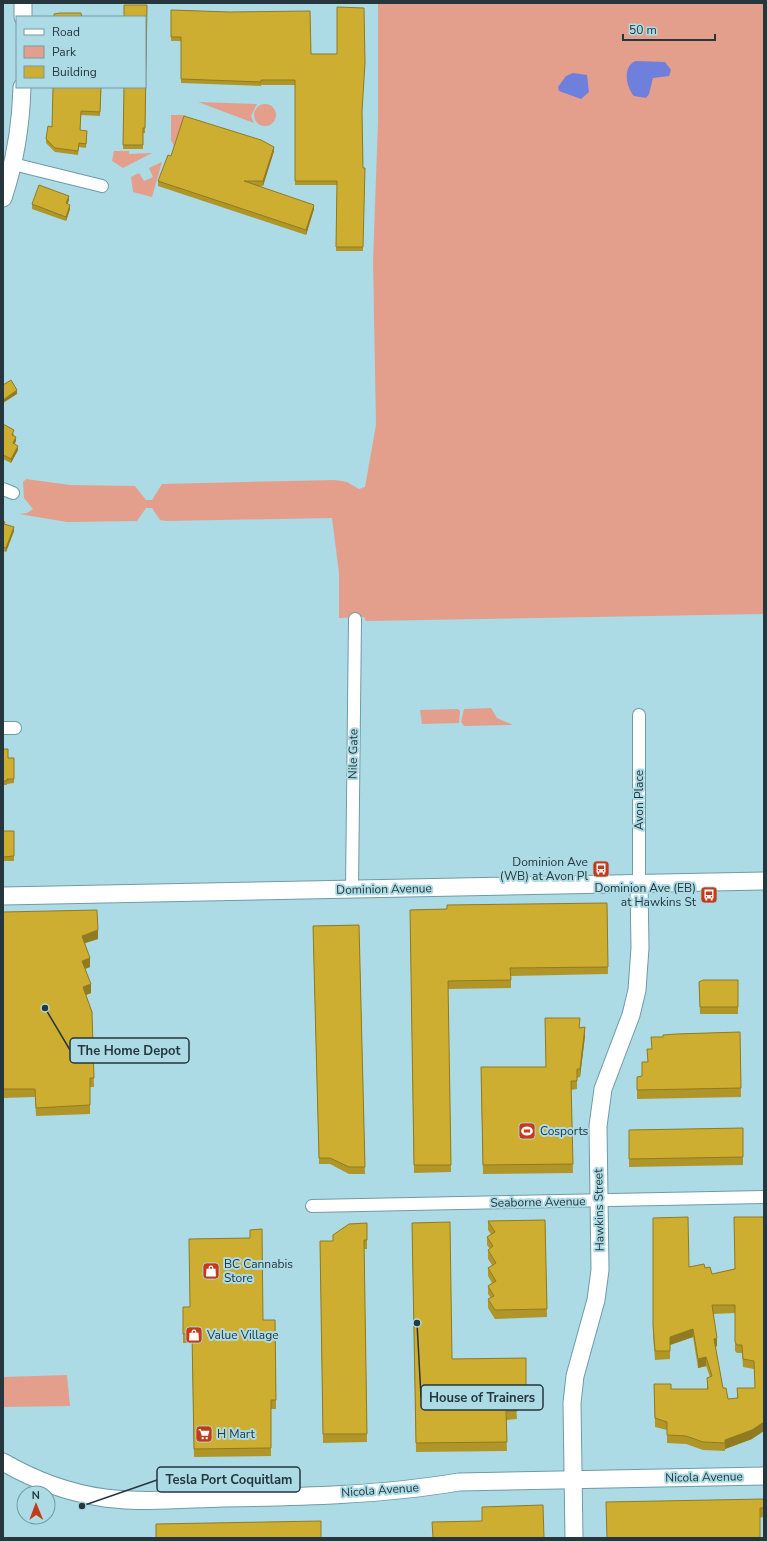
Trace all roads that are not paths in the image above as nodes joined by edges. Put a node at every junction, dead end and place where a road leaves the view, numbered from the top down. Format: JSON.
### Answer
{"nodes":[{"id":1,"x":23,"y":3,"type":"edge"},
{"id":2,"x":23,"y":16,"type":"edge"},
{"id":3,"x":22,"y":88,"type":"edge"},
{"id":4,"x":14,"y":164,"type":"junction"},
{"id":5,"x":102,"y":186,"type":"dead end"},
{"id":6,"x":3,"y":198,"type":"edge"},
{"id":7,"x":355,"y":619,"type":"dead end"},
{"id":8,"x":639,"y":715,"type":"dead end"},
{"id":9,"x":3,"y":728,"type":"edge"},
{"id":10,"x":15,"y":728,"type":"dead end"},
{"id":11,"x":764,"y":881,"type":"edge"},
{"id":12,"x":639,"y":884,"type":"junction"},
{"id":13,"x":352,"y":889,"type":"junction"},
{"id":14,"x":3,"y":896,"type":"edge"},
{"id":15,"x":764,"y":1197,"type":"edge"},
{"id":16,"x":599,"y":1201,"type":"junction"},
{"id":17,"x":312,"y":1206,"type":"dead end"},
{"id":18,"x":3,"y":1462,"type":"edge"},
{"id":19,"x":764,"y":1476,"type":"edge"},
{"id":20,"x":574,"y":1480,"type":"junction"},
{"id":21,"x":574,"y":1538,"type":"edge"}],
"edges":[{"from":1,"to":2,"type":"street"},
{"from":3,"to":4,"type":"street"},
{"from":4,"to":5,"type":"street"},
{"from":4,"to":6,"type":"street"},
{"from":7,"to":13,"type":"street","name":"Nile Gate"},
{"from":8,"to":12,"type":"street","name":"Avon Place"},
{"from":9,"to":10,"type":"street"},
{"from":11,"to":12,"type":"street","name":"Dominion Avenue"},
{"from":12,"to":13,"type":"street","name":"Dominion Avenue"},
{"from":12,"to":16,"type":"street","name":"Hawkins Street"},
{"from":13,"to":14,"type":"street","name":"Dominion Avenue"},
{"from":15,"to":16,"type":"street","name":"Seaborne Avenue"},
{"from":16,"to":17,"type":"street","name":"Seaborne Avenue"},
{"from":16,"to":20,"type":"street","name":"Hawkins Street"},
{"from":18,"to":20,"type":"street","name":"Nicola Avenue"},
{"from":19,"to":20,"type":"street","name":"Nicola Avenue"},
{"from":20,"to":21,"type":"street","name":"Hawkins Street"}]}
